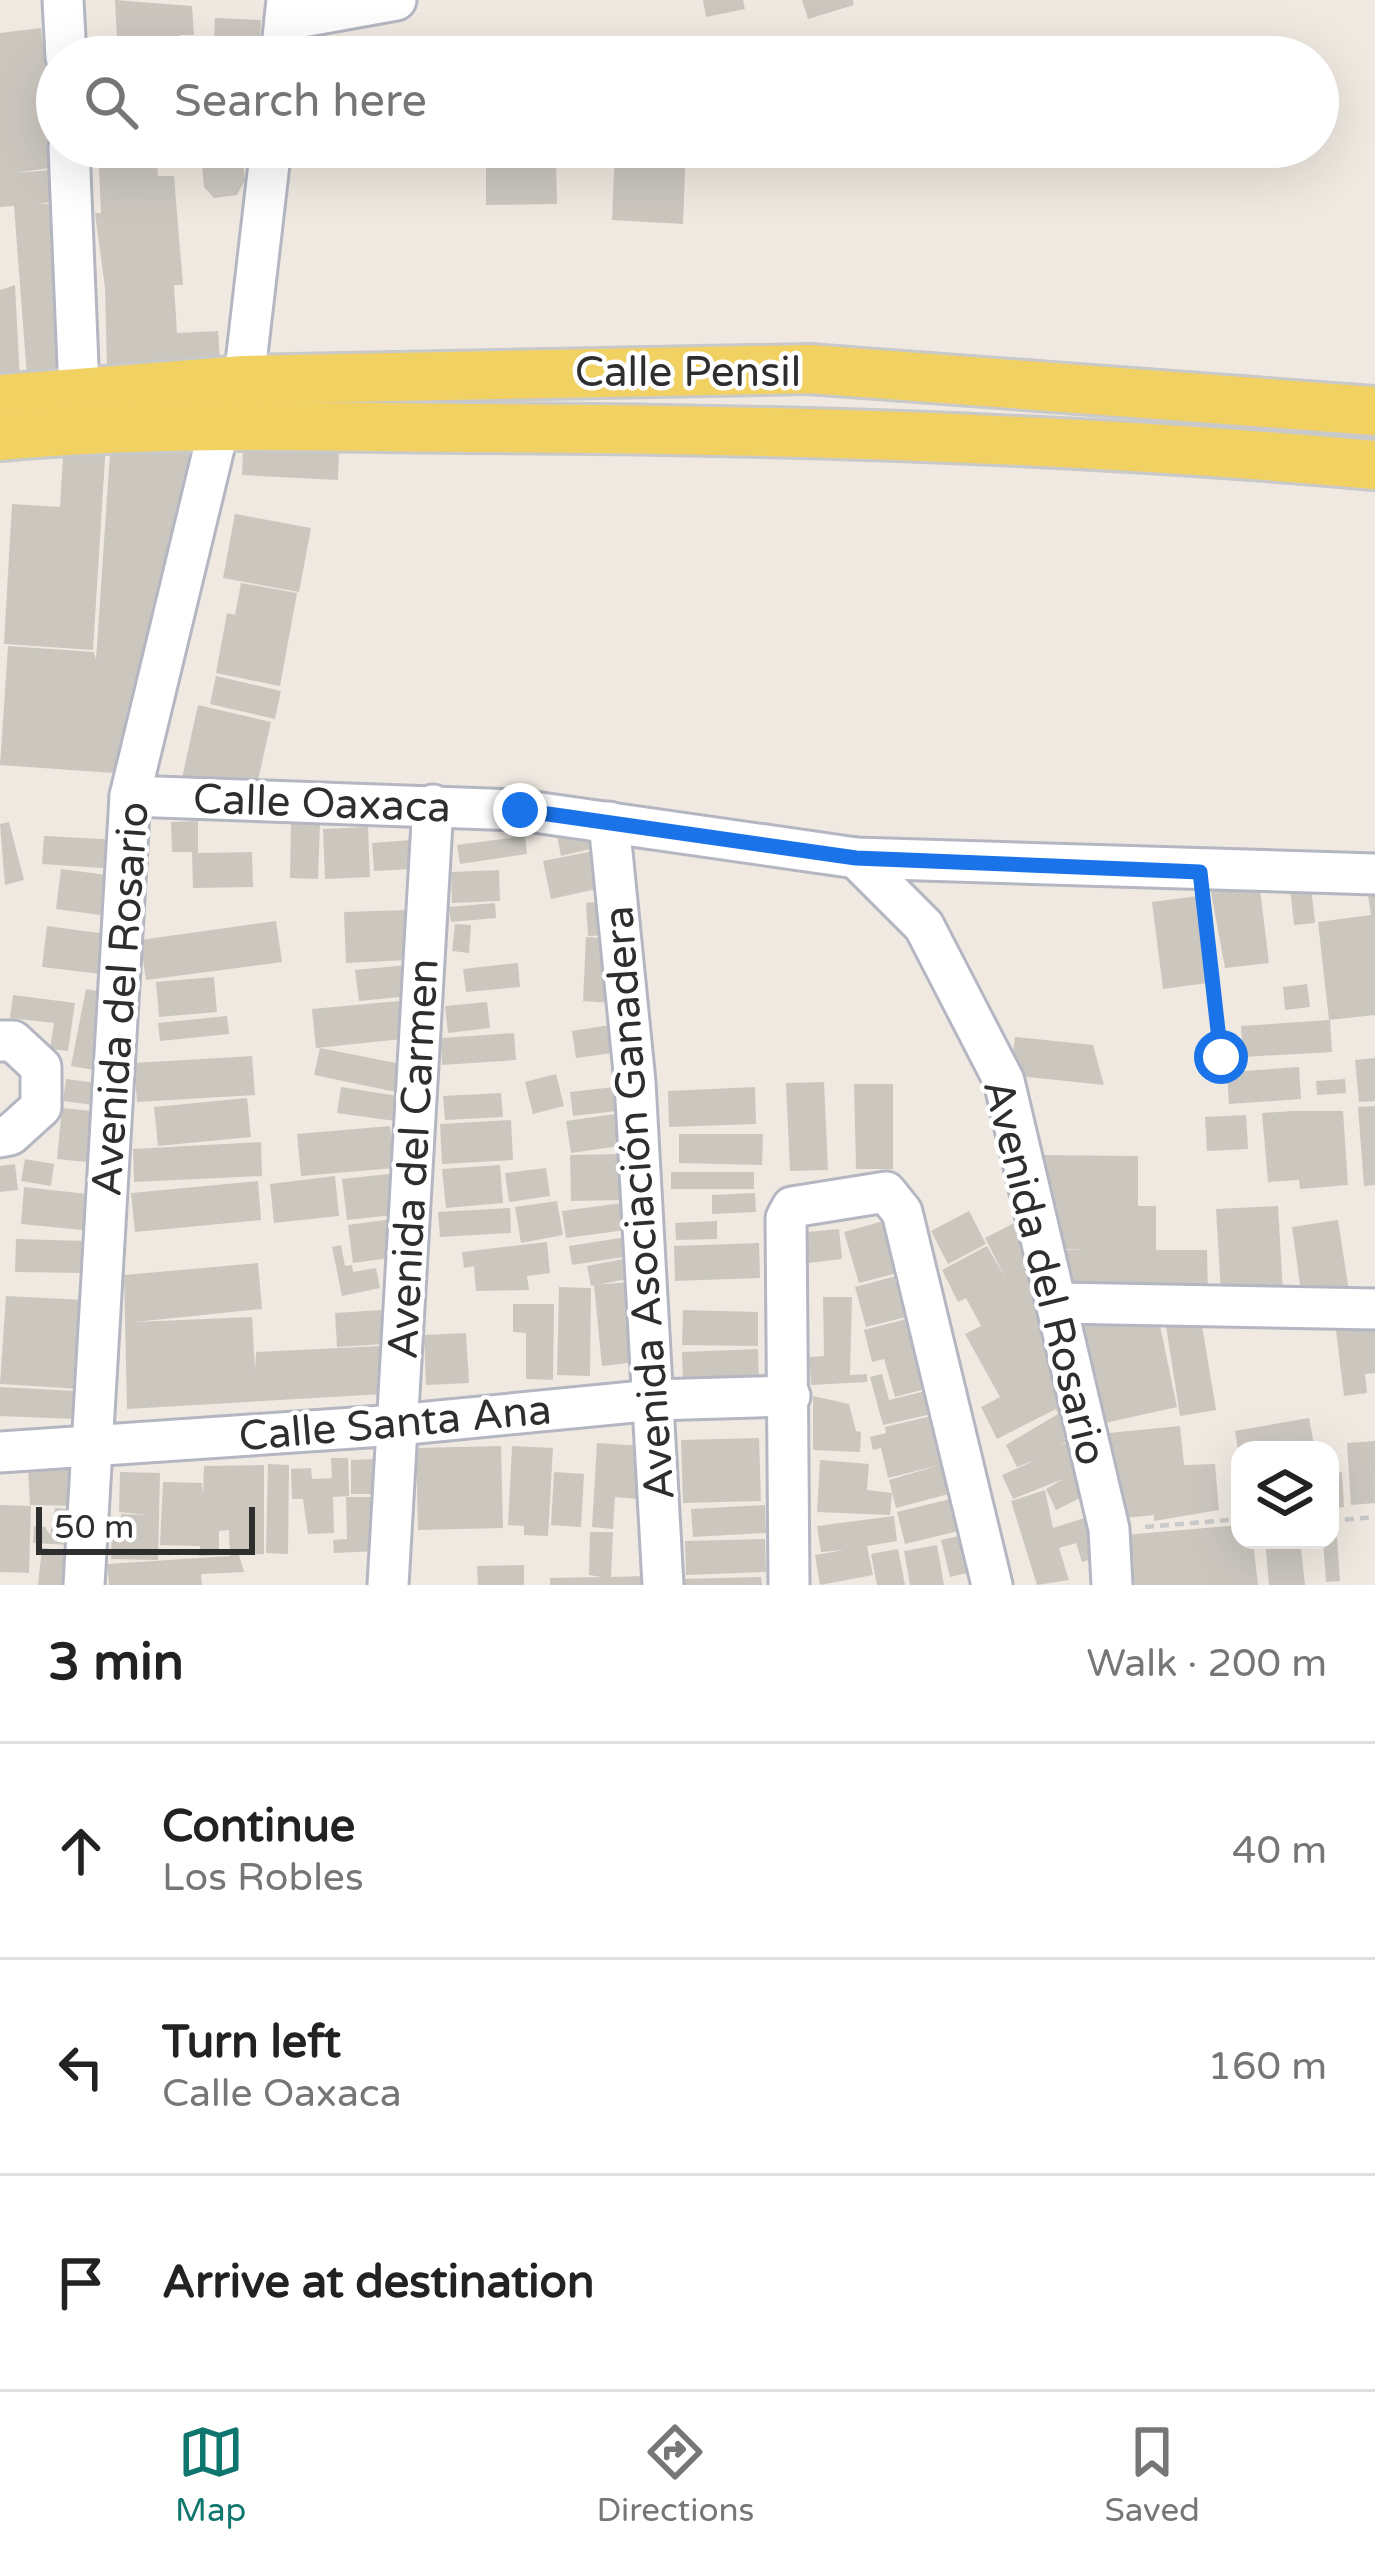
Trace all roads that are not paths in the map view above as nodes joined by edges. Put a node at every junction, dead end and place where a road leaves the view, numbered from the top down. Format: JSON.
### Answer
{"nodes":[{"id":1,"x":63,"y":0,"type":"edge"},
{"id":2,"x":396,"y":0,"type":"edge"},
{"id":3,"x":284,"y":26,"type":"edge"},
{"id":4,"x":65,"y":36,"type":"edge"},
{"id":5,"x":70,"y":168,"type":"edge"},
{"id":6,"x":269,"y":168,"type":"edge"},
{"id":7,"x":244,"y":380,"type":"junction"},
{"id":8,"x":79,"y":390,"type":"junction"},
{"id":9,"x":0,"y":399,"type":"edge"},
{"id":10,"x":1375,"y":411,"type":"edge"},
{"id":11,"x":220,"y":422,"type":"junction"},
{"id":12,"x":0,"y":436,"type":"edge"},
{"id":13,"x":1375,"y":465,"type":"edge"},
{"id":14,"x":130,"y":796,"type":"junction"},
{"id":15,"x":433,"y":805,"type":"junction"},
{"id":16,"x":609,"y":822,"type":"junction"},
{"id":17,"x":856,"y":858,"type":"junction"},
{"id":18,"x":1375,"y":874,"type":"edge"},
{"id":19,"x":0,"y":1041,"type":"edge"},
{"id":20,"x":0,"y":1137,"type":"edge"},
{"id":21,"x":1059,"y":1303,"type":"junction"},
{"id":22,"x":1375,"y":1309,"type":"edge"},
{"id":23,"x":790,"y":1396,"type":"junction"},
{"id":24,"x":653,"y":1400,"type":"junction"},
{"id":25,"x":398,"y":1425,"type":"junction"},
{"id":26,"x":92,"y":1444,"type":"junction"},
{"id":27,"x":0,"y":1452,"type":"edge"},
{"id":28,"x":84,"y":1585,"type":"edge"},
{"id":29,"x":388,"y":1585,"type":"edge"},
{"id":30,"x":663,"y":1585,"type":"edge"},
{"id":31,"x":789,"y":1585,"type":"edge"},
{"id":32,"x":992,"y":1585,"type":"edge"},
{"id":33,"x":1112,"y":1585,"type":"edge"}],
"edges":[{"from":1,"to":4,"type":"street"},
{"from":2,"to":3,"type":"street"},
{"from":5,"to":8,"type":"street"},
{"from":6,"to":7,"type":"street"},
{"from":7,"to":8,"type":"main road","name":"Calle Pensil"},
{"from":7,"to":10,"type":"main road","name":"Calle Pensil"},
{"from":7,"to":11,"type":"street","name":"Avenida del Rosario"},
{"from":8,"to":9,"type":"main road","name":"Calle Pensil"},
{"from":11,"to":12,"type":"main road","name":"Calle Pensil"},
{"from":11,"to":13,"type":"main road","name":"Calle Pensil"},
{"from":11,"to":14,"type":"street","name":"Avenida del Rosario"},
{"from":14,"to":15,"type":"street","name":"Calle Oaxaca"},
{"from":14,"to":26,"type":"street","name":"Avenida del Rosario"},
{"from":15,"to":16,"type":"street","name":"Calle Oaxaca"},
{"from":15,"to":25,"type":"street","name":"Avenida del Carmen"},
{"from":16,"to":17,"type":"street","name":"Calle Oaxaca"},
{"from":16,"to":24,"type":"street","name":"Avenida Asociación Ganadera"},
{"from":17,"to":18,"type":"street","name":"Calle Oaxaca"},
{"from":17,"to":21,"type":"street","name":"Avenida del Rosario"},
{"from":19,"to":20,"type":"street"},
{"from":21,"to":22,"type":"street"},
{"from":21,"to":33,"type":"street","name":"Avenida del Rosario"},
{"from":23,"to":24,"type":"street","name":"Calle Santa Ana"},
{"from":23,"to":31,"type":"street"},
{"from":23,"to":32,"type":"street"},
{"from":24,"to":25,"type":"street","name":"Calle Santa Ana"},
{"from":24,"to":30,"type":"street","name":"Avenida Asociación Ganadera"},
{"from":25,"to":26,"type":"street","name":"Calle Santa Ana"},
{"from":25,"to":29,"type":"street","name":"Avenida del Carmen"},
{"from":26,"to":27,"type":"street","name":"Calle Santa Ana"},
{"from":26,"to":28,"type":"street","name":"Avenida del Rosario"}]}
